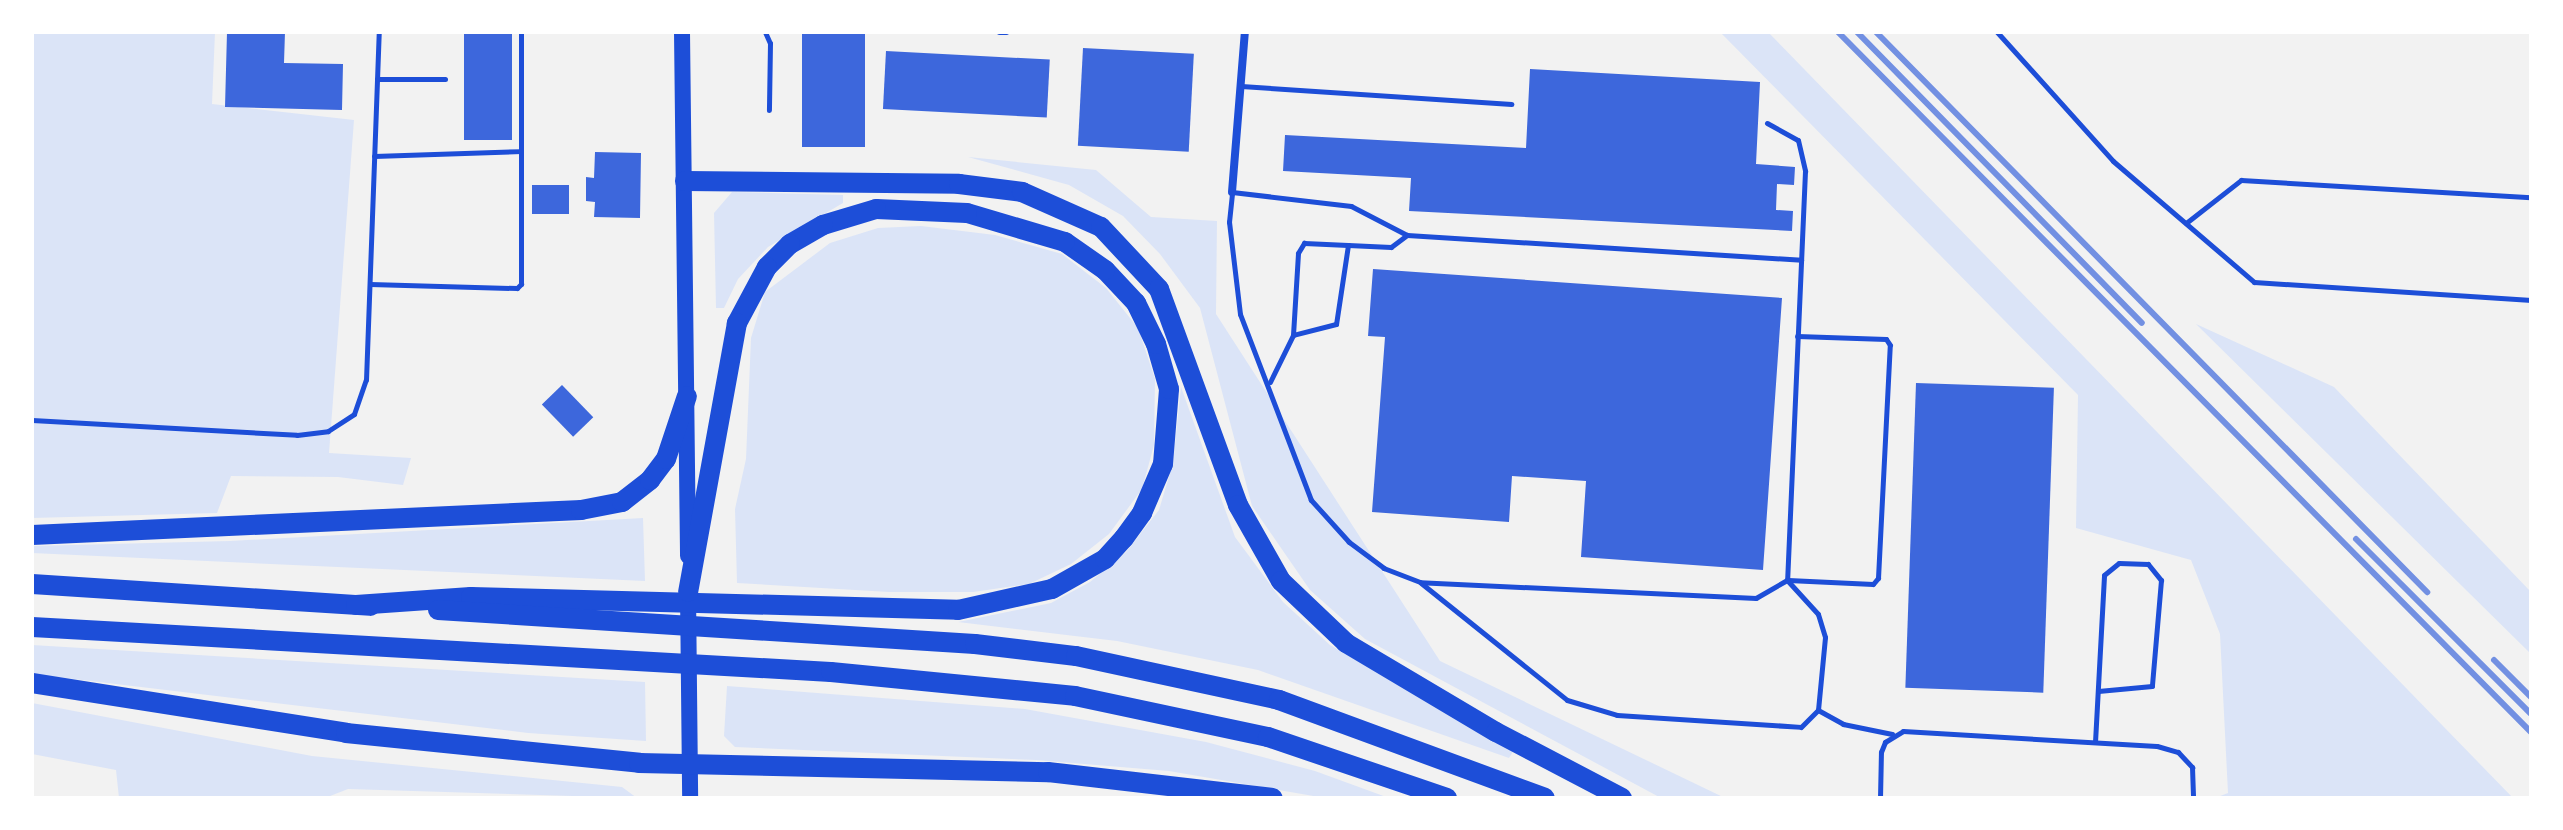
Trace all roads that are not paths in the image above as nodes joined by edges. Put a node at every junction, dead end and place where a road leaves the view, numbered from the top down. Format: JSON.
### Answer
{"nodes":[{"id":1,"x":379,"y":32,"type":"edge"},
{"id":2,"x":521,"y":32,"type":"edge"},
{"id":3,"x":682,"y":32,"type":"edge"},
{"id":4,"x":765,"y":32,"type":"edge"},
{"id":5,"x":999,"y":32,"type":"edge"},
{"id":6,"x":1006,"y":32,"type":"edge"},
{"id":7,"x":1245,"y":32,"type":"edge"},
{"id":8,"x":1997,"y":32,"type":"edge"},
{"id":9,"x":377,"y":79,"type":"junction"},
{"id":10,"x":445,"y":79,"type":"dead end"},
{"id":11,"x":1241,"y":86,"type":"junction"},
{"id":12,"x":1511,"y":104,"type":"dead end"},
{"id":13,"x":769,"y":110,"type":"dead end"},
{"id":14,"x":1767,"y":123,"type":"dead end"},
{"id":15,"x":521,"y":151,"type":"junction"},
{"id":16,"x":374,"y":156,"type":"junction"},
{"id":17,"x":685,"y":181,"type":"junction"},
{"id":18,"x":1232,"y":192,"type":"junction"},
{"id":19,"x":2531,"y":197,"type":"edge"},
{"id":20,"x":2186,"y":223,"type":"junction"},
{"id":21,"x":1407,"y":235,"type":"junction"},
{"id":22,"x":1348,"y":245,"type":"junction"},
{"id":23,"x":1801,"y":260,"type":"junction"},
{"id":24,"x":370,"y":284,"type":"junction"},
{"id":25,"x":2531,"y":300,"type":"edge"},
{"id":26,"x":1293,"y":335,"type":"junction"},
{"id":27,"x":1797,"y":336,"type":"junction"},
{"id":28,"x":1270,"y":383,"type":"junction"},
{"id":29,"x":687,"y":396,"type":"junction"},
{"id":30,"x":32,"y":420,"type":"edge"},
{"id":31,"x":696,"y":517,"type":"junction"},
{"id":32,"x":32,"y":535,"type":"edge"},
{"id":33,"x":1787,"y":580,"type":"junction"},
{"id":34,"x":1420,"y":582,"type":"junction"},
{"id":35,"x":32,"y":584,"type":"edge"},
{"id":36,"x":688,"y":592,"type":"joint"},
{"id":37,"x":356,"y":605,"type":"junction"},
{"id":38,"x":32,"y":627,"type":"edge"},
{"id":39,"x":32,"y":683,"type":"edge"},
{"id":40,"x":2098,"y":691,"type":"junction"},
{"id":41,"x":1818,"y":710,"type":"junction"},
{"id":42,"x":1893,"y":734,"type":"junction"},
{"id":43,"x":2095,"y":742,"type":"junction"},
{"id":44,"x":691,"y":763,"type":"junction"},
{"id":45,"x":690,"y":798,"type":"edge"},
{"id":46,"x":1272,"y":798,"type":"edge"},
{"id":47,"x":1447,"y":798,"type":"edge"},
{"id":48,"x":1545,"y":798,"type":"edge"},
{"id":49,"x":1622,"y":798,"type":"edge"},
{"id":50,"x":1880,"y":798,"type":"edge"},
{"id":51,"x":2193,"y":798,"type":"edge"}],
"edges":[{"from":1,"to":9,"type":"lane"},
{"from":2,"to":15,"type":"lane"},
{"from":3,"to":17,"type":"main road"},
{"from":4,"to":13,"type":"lane"},
{"from":5,"to":6,"type":"lane"},
{"from":7,"to":11,"type":"street"},
{"from":8,"to":20,"type":"lane"},
{"from":9,"to":10,"type":"lane"},
{"from":9,"to":16,"type":"lane"},
{"from":11,"to":12,"type":"lane"},
{"from":11,"to":18,"type":"street"},
{"from":14,"to":23,"type":"lane"},
{"from":15,"to":16,"type":"lane"},
{"from":15,"to":24,"type":"lane"},
{"from":16,"to":24,"type":"lane"},
{"from":17,"to":29,"type":"main road"},
{"from":17,"to":49,"type":"highway"},
{"from":18,"to":21,"type":"lane"},
{"from":18,"to":28,"type":"lane"},
{"from":19,"to":20,"type":"lane"},
{"from":20,"to":25,"type":"lane"},
{"from":21,"to":22,"type":"lane"},
{"from":21,"to":23,"type":"lane"},
{"from":22,"to":26,"type":"lane"},
{"from":22,"to":26,"type":"lane"},
{"from":23,"to":27,"type":"lane"},
{"from":24,"to":30,"type":"lane"},
{"from":26,"to":28,"type":"lane"},
{"from":27,"to":33,"type":"lane"},
{"from":27,"to":33,"type":"lane"},
{"from":28,"to":34,"type":"lane"},
{"from":29,"to":31,"type":"main road"},
{"from":29,"to":32,"type":"highway"},
{"from":31,"to":36,"type":"highway"},
{"from":31,"to":37,"type":"highway"},
{"from":33,"to":34,"type":"lane"},
{"from":33,"to":41,"type":"lane"},
{"from":34,"to":41,"type":"lane"},
{"from":35,"to":37,"type":"highway"},
{"from":36,"to":44,"type":"main road"},
{"from":37,"to":48,"type":"highway"},
{"from":38,"to":47,"type":"highway"},
{"from":39,"to":44,"type":"highway"},
{"from":40,"to":40,"type":"lane"},
{"from":40,"to":43,"type":"lane"},
{"from":41,"to":42,"type":"lane"},
{"from":42,"to":43,"type":"lane"},
{"from":42,"to":50,"type":"lane"},
{"from":43,"to":51,"type":"lane"},
{"from":44,"to":45,"type":"main road"},
{"from":44,"to":46,"type":"highway"}]}
